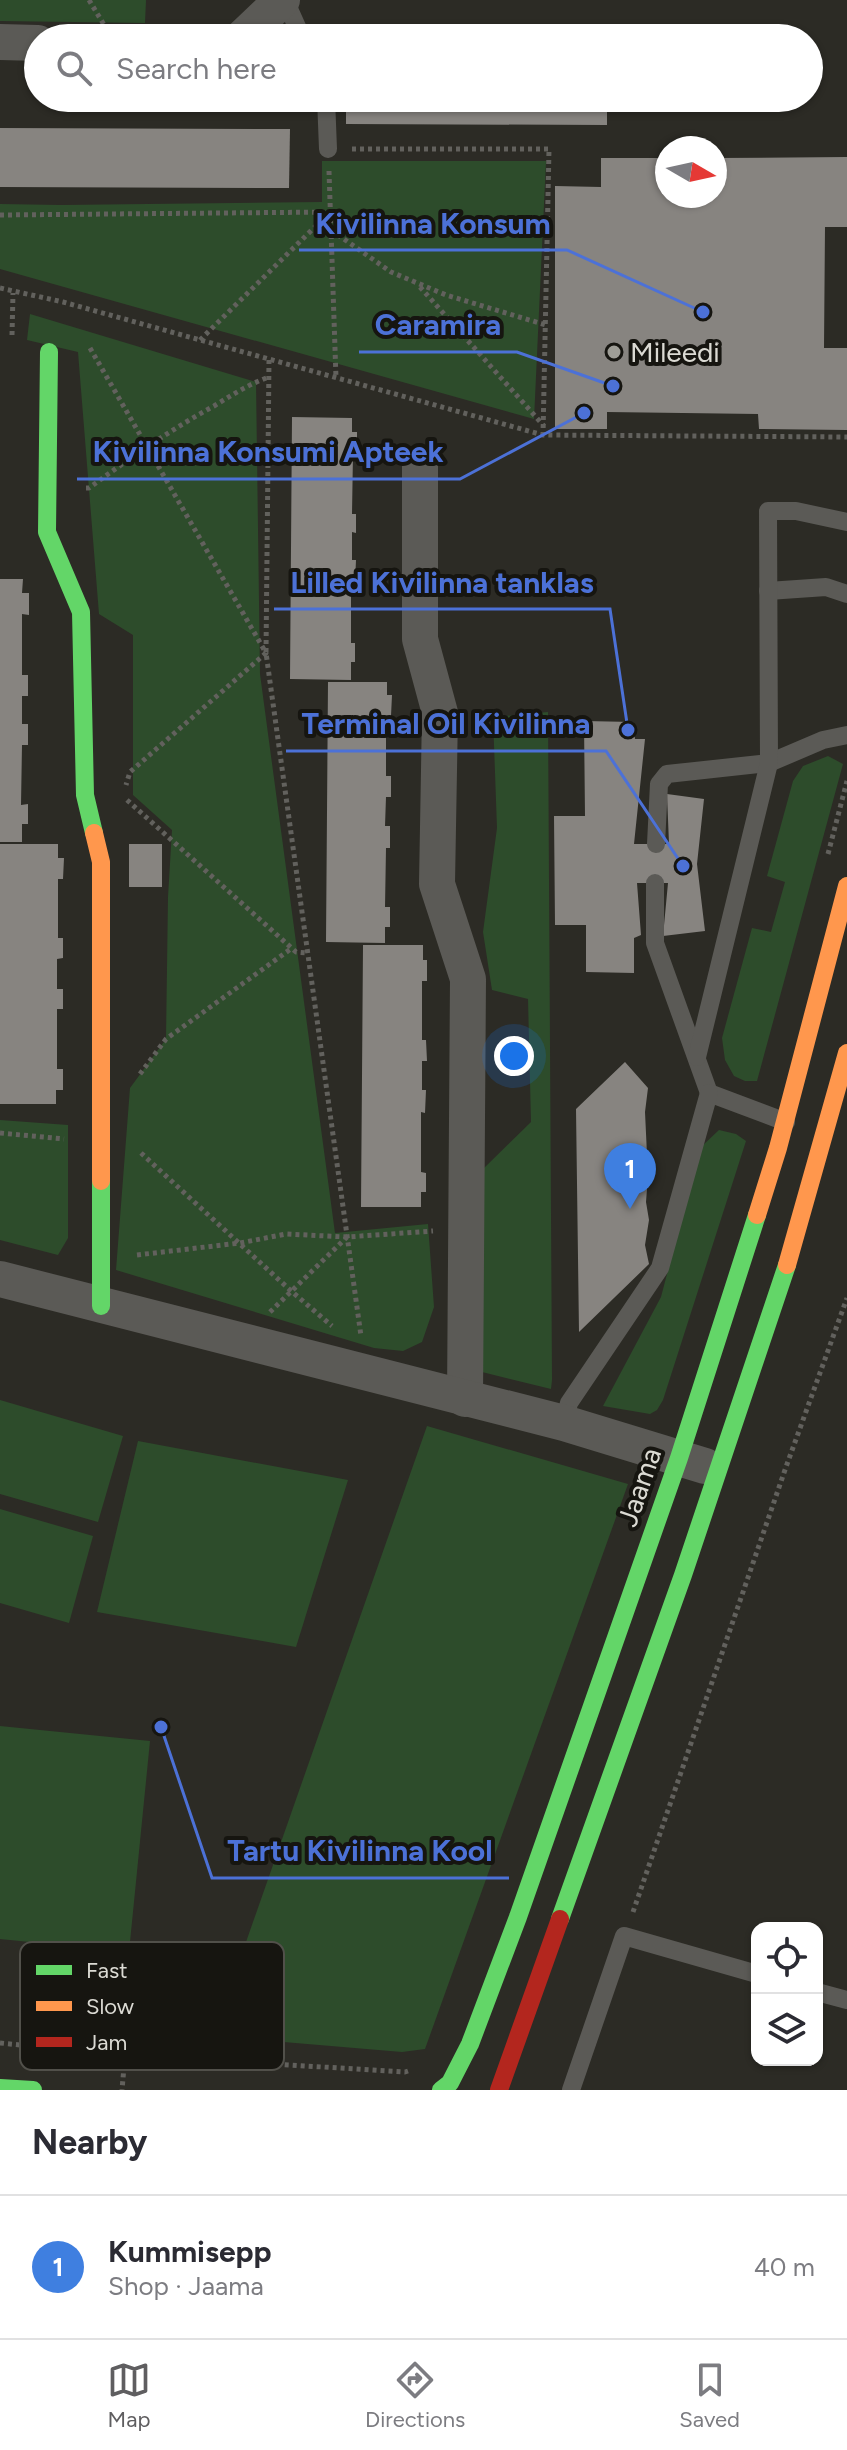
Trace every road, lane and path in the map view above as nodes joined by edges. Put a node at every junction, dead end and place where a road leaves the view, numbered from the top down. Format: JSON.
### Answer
{"nodes":[{"id":1,"x":89,"y":0,"type":"edge"},
{"id":2,"x":284,"y":0,"type":"edge"},
{"id":3,"x":104,"y":24,"type":"edge"},
{"id":4,"x":257,"y":24,"type":"edge"},
{"id":5,"x":295,"y":24,"type":"edge"},
{"id":6,"x":0,"y":42,"type":"edge"},
{"id":7,"x":24,"y":43,"type":"edge"},
{"id":8,"x":327,"y":112,"type":"edge"},
{"id":9,"x":328,"y":149,"type":"junction"},
{"id":10,"x":330,"y":212,"type":"junction"},
{"id":11,"x":0,"y":215,"type":"edge"},
{"id":12,"x":331,"y":230,"type":"junction"},
{"id":13,"x":417,"y":283,"type":"junction"},
{"id":14,"x":0,"y":288,"type":"edge"},
{"id":15,"x":63,"y":302,"type":"junction"},
{"id":16,"x":71,"y":315,"type":"dead end"},
{"id":17,"x":546,"y":325,"type":"junction"},
{"id":18,"x":200,"y":340,"type":"junction"},
{"id":19,"x":86,"y":341,"type":"dead end"},
{"id":20,"x":49,"y":352,"type":"dead end"},
{"id":21,"x":269,"y":360,"type":"junction"},
{"id":22,"x":269,"y":377,"type":"junction"},
{"id":23,"x":336,"y":378,"type":"junction"},
{"id":24,"x":544,"y":426,"type":"junction"},
{"id":25,"x":543,"y":435,"type":"junction"},
{"id":26,"x":847,"y":437,"type":"edge"},
{"id":27,"x":146,"y":446,"type":"junction"},
{"id":28,"x":420,"y":466,"type":"dead end"},
{"id":29,"x":48,"y":488,"type":"junction"},
{"id":30,"x":847,"y":522,"type":"edge"},
{"id":31,"x":768,"y":591,"type":"junction"},
{"id":32,"x":847,"y":594,"type":"edge"},
{"id":33,"x":266,"y":653,"type":"junction"},
{"id":34,"x":847,"y":735,"type":"edge"},
{"id":35,"x":769,"y":763,"type":"junction"},
{"id":36,"x":656,"y":844,"type":"dead end"},
{"id":37,"x":655,"y":883,"type":"dead end"},
{"id":38,"x":847,"y":886,"type":"edge"},
{"id":39,"x":292,"y":948,"type":"junction"},
{"id":40,"x":307,"y":953,"type":"junction"},
{"id":41,"x":847,"y":1053,"type":"edge"},
{"id":42,"x":697,"y":1057,"type":"junction"},
{"id":43,"x":139,"y":1076,"type":"dead end"},
{"id":44,"x":709,"y":1093,"type":"junction"},
{"id":45,"x":100,"y":1115,"type":"junction"},
{"id":46,"x":786,"y":1122,"type":"junction"},
{"id":47,"x":0,"y":1133,"type":"edge"},
{"id":48,"x":101,"y":1142,"type":"junction"},
{"id":49,"x":466,"y":1231,"type":"junction"},
{"id":50,"x":347,"y":1237,"type":"junction"},
{"id":51,"x":240,"y":1243,"type":"junction"},
{"id":52,"x":100,"y":1259,"type":"junction"},
{"id":53,"x":0,"y":1279,"type":"edge"},
{"id":54,"x":290,"y":1290,"type":"junction"},
{"id":55,"x":847,"y":1298,"type":"edge"},
{"id":56,"x":101,"y":1306,"type":"junction"},
{"id":57,"x":261,"y":1322,"type":"dead end"},
{"id":58,"x":339,"y":1331,"type":"dead end"},
{"id":59,"x":361,"y":1338,"type":"dead end"},
{"id":60,"x":465,"y":1399,"type":"junction"},
{"id":61,"x":564,"y":1423,"type":"junction"},
{"id":62,"x":679,"y":1458,"type":"junction"},
{"id":63,"x":718,"y":1470,"type":"junction"},
{"id":64,"x":624,"y":1936,"type":"junction"},
{"id":65,"x":751,"y":1972,"type":"edge"},
{"id":66,"x":823,"y":1994,"type":"edge"},
{"id":67,"x":847,"y":2000,"type":"edge"},
{"id":68,"x":0,"y":2043,"type":"edge"},
{"id":69,"x":20,"y":2045,"type":"edge"},
{"id":70,"x":284,"y":2065,"type":"edge"},
{"id":71,"x":414,"y":2067,"type":"dead end"},
{"id":72,"x":124,"y":2070,"type":"edge"},
{"id":73,"x":0,"y":2086,"type":"edge"},
{"id":74,"x":35,"y":2090,"type":"edge"},
{"id":75,"x":122,"y":2090,"type":"edge"},
{"id":76,"x":441,"y":2090,"type":"edge"},
{"id":77,"x":499,"y":2090,"type":"edge"},
{"id":78,"x":571,"y":2090,"type":"edge"}],
"edges":[{"from":1,"to":3,"type":"path"},
{"from":2,"to":4,"type":"street"},
{"from":2,"to":5,"type":"lane"},
{"from":6,"to":7,"type":"street"},
{"from":8,"to":9,"type":"lane"},
{"from":9,"to":10,"type":"path"},
{"from":9,"to":17,"type":"path"},
{"from":10,"to":11,"type":"path"},
{"from":10,"to":12,"type":"path"},
{"from":10,"to":18,"type":"path"},
{"from":12,"to":13,"type":"path"},
{"from":12,"to":23,"type":"path"},
{"from":13,"to":17,"type":"path"},
{"from":13,"to":24,"type":"path"},
{"from":14,"to":15,"type":"path"},
{"from":15,"to":16,"type":"path"},
{"from":15,"to":18,"type":"path"},
{"from":17,"to":24,"type":"path"},
{"from":18,"to":21,"type":"path"},
{"from":19,"to":27,"type":"path"},
{"from":20,"to":29,"type":"main road"},
{"from":21,"to":22,"type":"path"},
{"from":21,"to":23,"type":"path"},
{"from":22,"to":27,"type":"path"},
{"from":22,"to":33,"type":"path"},
{"from":23,"to":25,"type":"path"},
{"from":24,"to":25,"type":"path"},
{"from":25,"to":26,"type":"path"},
{"from":27,"to":29,"type":"path"},
{"from":27,"to":33,"type":"path"},
{"from":28,"to":49,"type":"street"},
{"from":29,"to":45,"type":"main road"},
{"from":30,"to":31,"type":"lane"},
{"from":31,"to":32,"type":"lane"},
{"from":31,"to":35,"type":"lane"},
{"from":33,"to":39,"type":"path"},
{"from":33,"to":40,"type":"path"},
{"from":34,"to":35,"type":"lane"},
{"from":35,"to":36,"type":"lane"},
{"from":35,"to":42,"type":"lane"},
{"from":37,"to":42,"type":"lane"},
{"from":38,"to":46,"type":"main road","name":"Jaama"},
{"from":39,"to":40,"type":"path"},
{"from":39,"to":43,"type":"path"},
{"from":40,"to":50,"type":"path"},
{"from":41,"to":63,"type":"main road"},
{"from":42,"to":44,"type":"lane"},
{"from":44,"to":46,"type":"lane"},
{"from":44,"to":61,"type":"lane"},
{"from":45,"to":48,"type":"main road"},
{"from":45,"to":51,"type":"path"},
{"from":46,"to":62,"type":"main road","name":"Jaama"},
{"from":47,"to":48,"type":"path"},
{"from":48,"to":52,"type":"main road"},
{"from":49,"to":50,"type":"path"},
{"from":49,"to":60,"type":"street"},
{"from":50,"to":51,"type":"path"},
{"from":50,"to":54,"type":"path"},
{"from":50,"to":59,"type":"path"},
{"from":51,"to":52,"type":"path"},
{"from":51,"to":54,"type":"path"},
{"from":52,"to":56,"type":"main road"},
{"from":53,"to":56,"type":"street"},
{"from":54,"to":57,"type":"path"},
{"from":54,"to":58,"type":"path"},
{"from":55,"to":64,"type":"path"},
{"from":56,"to":60,"type":"street"},
{"from":60,"to":61,"type":"street"},
{"from":61,"to":62,"type":"street"},
{"from":62,"to":63,"type":"street"},
{"from":62,"to":76,"type":"main road","name":"Jaama"},
{"from":63,"to":77,"type":"main road"},
{"from":64,"to":65,"type":"lane"},
{"from":64,"to":78,"type":"lane"},
{"from":66,"to":67,"type":"lane"},
{"from":68,"to":69,"type":"path"},
{"from":70,"to":71,"type":"path"},
{"from":72,"to":75,"type":"path"},
{"from":73,"to":74,"type":"main road"}]}
